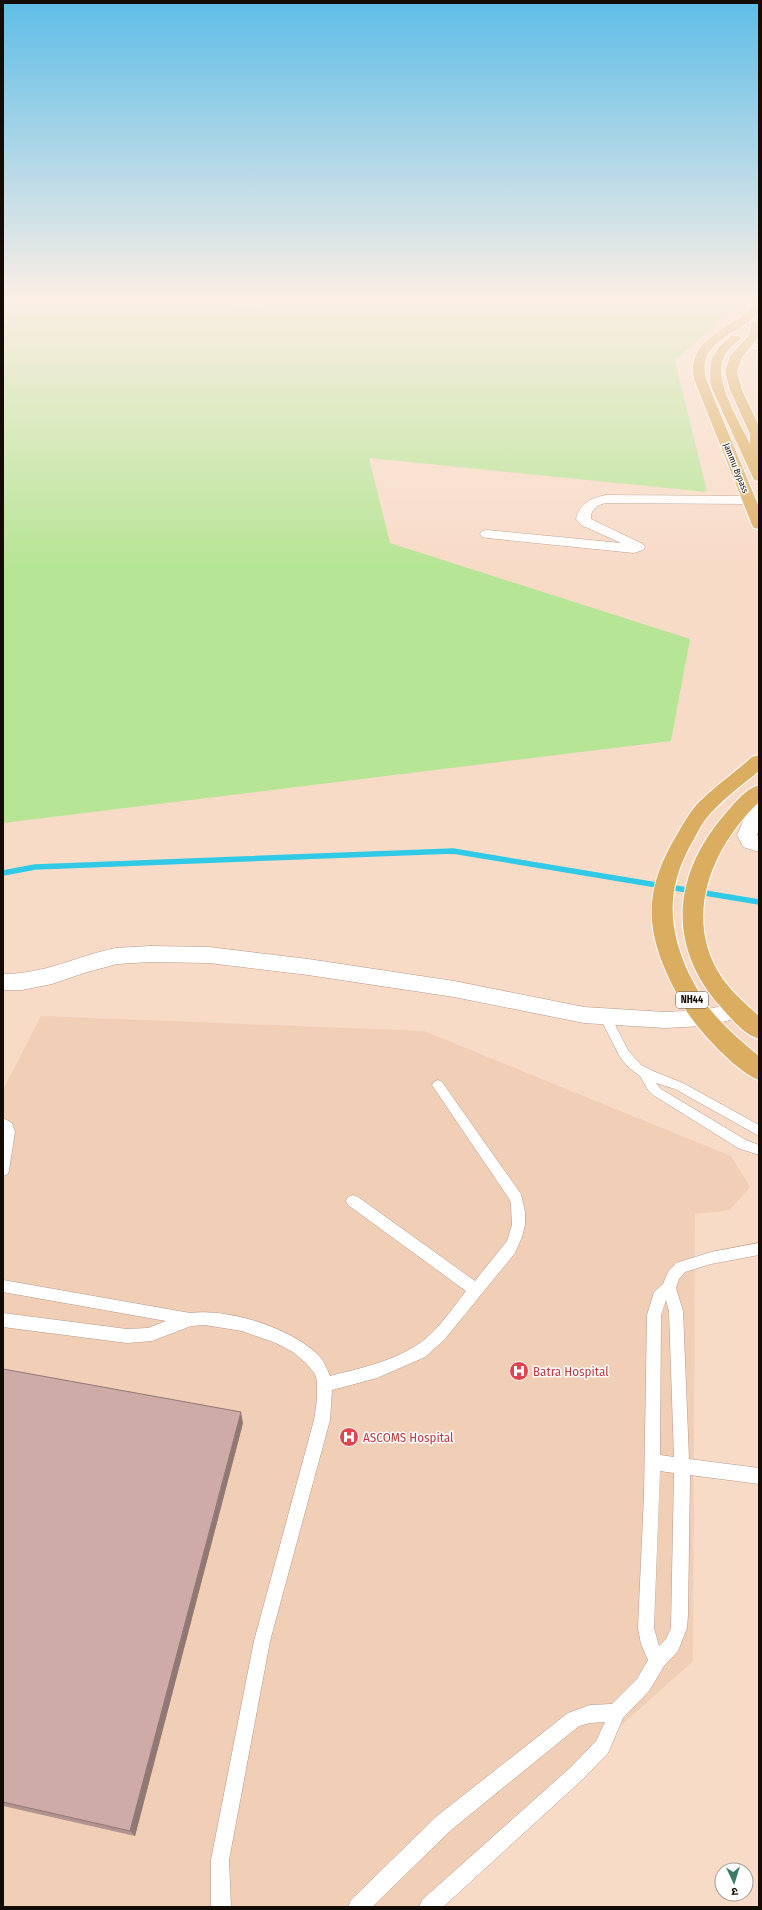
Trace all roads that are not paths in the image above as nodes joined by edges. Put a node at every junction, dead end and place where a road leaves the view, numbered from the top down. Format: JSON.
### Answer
{"nodes":[{"id":1,"x":703,"y":387,"type":"edge"},
{"id":2,"x":718,"y":387,"type":"edge"},
{"id":3,"x":735,"y":387,"type":"edge"},
{"id":4,"x":751,"y":460,"type":"junction"},
{"id":5,"x":759,"y":477,"type":"edge"},
{"id":6,"x":749,"y":500,"type":"junction"},
{"id":7,"x":759,"y":525,"type":"edge"},
{"id":8,"x":487,"y":534,"type":"dead end"},
{"id":9,"x":759,"y":761,"type":"edge"},
{"id":10,"x":759,"y":791,"type":"edge"},
{"id":11,"x":759,"y":805,"type":"edge"},
{"id":12,"x":759,"y":846,"type":"edge"},
{"id":13,"x":3,"y":982,"type":"edge"},
{"id":14,"x":737,"y":1011,"type":"junction"},
{"id":15,"x":605,"y":1016,"type":"junction"},
{"id":16,"x":703,"y":1018,"type":"junction"},
{"id":17,"x":759,"y":1030,"type":"edge"},
{"id":18,"x":759,"y":1070,"type":"edge"},
{"id":19,"x":645,"y":1074,"type":"junction"},
{"id":20,"x":438,"y":1084,"type":"dead end"},
{"id":21,"x":3,"y":1123,"type":"edge"},
{"id":22,"x":759,"y":1131,"type":"edge"},
{"id":23,"x":759,"y":1150,"type":"edge"},
{"id":24,"x":3,"y":1170,"type":"edge"},
{"id":25,"x":353,"y":1201,"type":"dead end"},
{"id":26,"x":759,"y":1249,"type":"edge"},
{"id":27,"x":3,"y":1286,"type":"edge"},
{"id":28,"x":668,"y":1288,"type":"junction"},
{"id":29,"x":476,"y":1290,"type":"junction"},
{"id":30,"x":191,"y":1319,"type":"junction"},
{"id":31,"x":3,"y":1320,"type":"edge"},
{"id":32,"x":324,"y":1385,"type":"junction"},
{"id":33,"x":652,"y":1462,"type":"junction"},
{"id":34,"x":682,"y":1466,"type":"junction"},
{"id":35,"x":759,"y":1476,"type":"edge"},
{"id":36,"x":658,"y":1660,"type":"junction"},
{"id":37,"x":616,"y":1713,"type":"junction"},
{"id":38,"x":221,"y":1907,"type":"edge"},
{"id":39,"x":358,"y":1907,"type":"edge"},
{"id":40,"x":429,"y":1907,"type":"edge"}],
"edges":[{"from":1,"to":6,"type":"highway","name":"Jammu Bypass"},
{"from":2,"to":4,"type":"highway","name":"Jammu Bypass"},
{"from":3,"to":4,"type":"highway"},
{"from":4,"to":5,"type":"highway","name":"Jammu Bypass"},
{"from":6,"to":7,"type":"highway","name":"Jammu Bypass"},
{"from":6,"to":8,"type":"street"},
{"from":9,"to":16,"type":"highway","number":"NH44"},
{"from":10,"to":14,"type":"highway","number":"NH44"},
{"from":11,"to":12,"type":"street"},
{"from":13,"to":15,"type":"street"},
{"from":14,"to":16,"type":"street"},
{"from":14,"to":17,"type":"highway","number":"NH44"},
{"from":15,"to":16,"type":"street"},
{"from":15,"to":19,"type":"lane"},
{"from":16,"to":18,"type":"highway","number":"NH44"},
{"from":19,"to":22,"type":"lane"},
{"from":19,"to":23,"type":"lane"},
{"from":20,"to":29,"type":"lane"},
{"from":21,"to":24,"type":"lane"},
{"from":25,"to":29,"type":"lane"},
{"from":26,"to":28,"type":"lane"},
{"from":27,"to":30,"type":"lane"},
{"from":28,"to":33,"type":"lane"},
{"from":28,"to":34,"type":"lane"},
{"from":29,"to":32,"type":"lane"},
{"from":30,"to":31,"type":"lane"},
{"from":30,"to":32,"type":"lane"},
{"from":32,"to":38,"type":"lane"},
{"from":33,"to":34,"type":"lane"},
{"from":33,"to":36,"type":"lane"},
{"from":34,"to":35,"type":"lane"},
{"from":34,"to":36,"type":"lane"},
{"from":36,"to":37,"type":"lane"},
{"from":37,"to":39,"type":"lane"},
{"from":37,"to":40,"type":"lane"}]}
